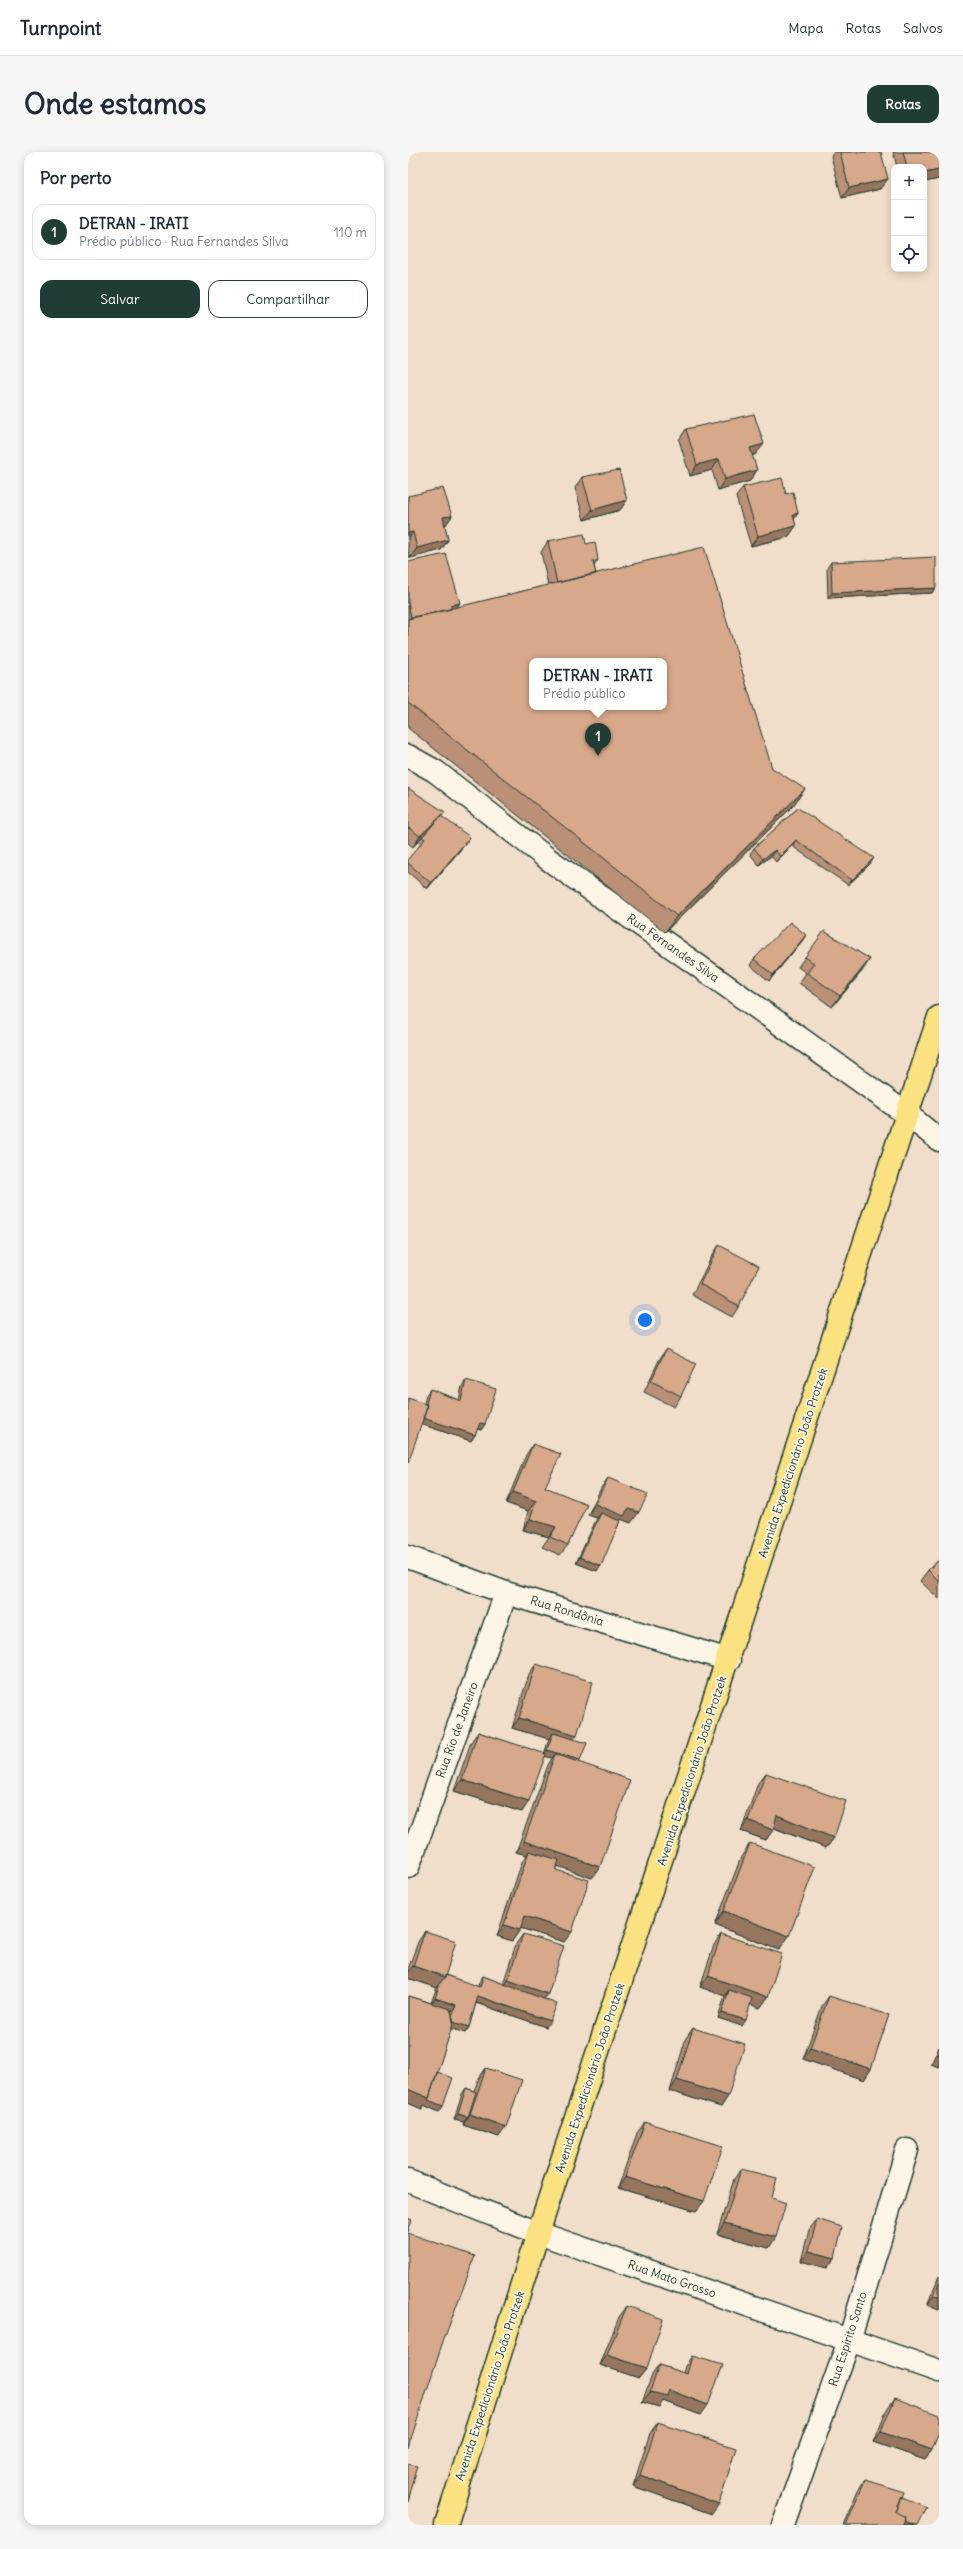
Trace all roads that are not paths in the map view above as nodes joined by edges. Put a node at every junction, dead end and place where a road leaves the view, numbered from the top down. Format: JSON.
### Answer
{"nodes":[{"id":1,"x":408,"y":756,"type":"edge"},
{"id":2,"x":939,"y":1017,"type":"edge"},
{"id":3,"x":908,"y":1114,"type":"junction"},
{"id":4,"x":939,"y":1140,"type":"edge"},
{"id":5,"x":408,"y":1557,"type":"edge"},
{"id":6,"x":506,"y":1593,"type":"junction"},
{"id":7,"x":728,"y":1660,"type":"junction"},
{"id":8,"x":408,"y":1867,"type":"edge"},
{"id":9,"x":907,"y":2150,"type":"dead end"},
{"id":10,"x":408,"y":2181,"type":"edge"},
{"id":11,"x":538,"y":2233,"type":"junction"},
{"id":12,"x":849,"y":2340,"type":"junction"},
{"id":13,"x":939,"y":2371,"type":"edge"},
{"id":14,"x":446,"y":2525,"type":"edge"},
{"id":15,"x":783,"y":2525,"type":"edge"}],
"edges":[{"from":1,"to":3,"type":"street","name":"Rua Fernandes Silva"},
{"from":2,"to":3,"type":"highway","name":"Avenida Expedicionário João Protzek"},
{"from":3,"to":4,"type":"street","name":"Rua Fernandes Silva"},
{"from":3,"to":7,"type":"highway","name":"Avenida Expedicionário João Protzek"},
{"from":5,"to":6,"type":"street","name":"Rua Rondônia"},
{"from":6,"to":7,"type":"street","name":"Rua Rondônia"},
{"from":6,"to":8,"type":"street","name":"Rua Rio de Janeiro"},
{"from":7,"to":11,"type":"highway","name":"Avenida Expedicionário João Protzek"},
{"from":9,"to":12,"type":"street","name":"Rua Espírito Santo"},
{"from":10,"to":11,"type":"street","name":"Rua Mato Grosso"},
{"from":11,"to":12,"type":"street","name":"Rua Mato Grosso"},
{"from":11,"to":14,"type":"highway","name":"Avenida Expedicionário João Protzek"},
{"from":12,"to":13,"type":"street","name":"Rua Mato Grosso"},
{"from":12,"to":15,"type":"street","name":"Rua Espírito Santo"}]}
